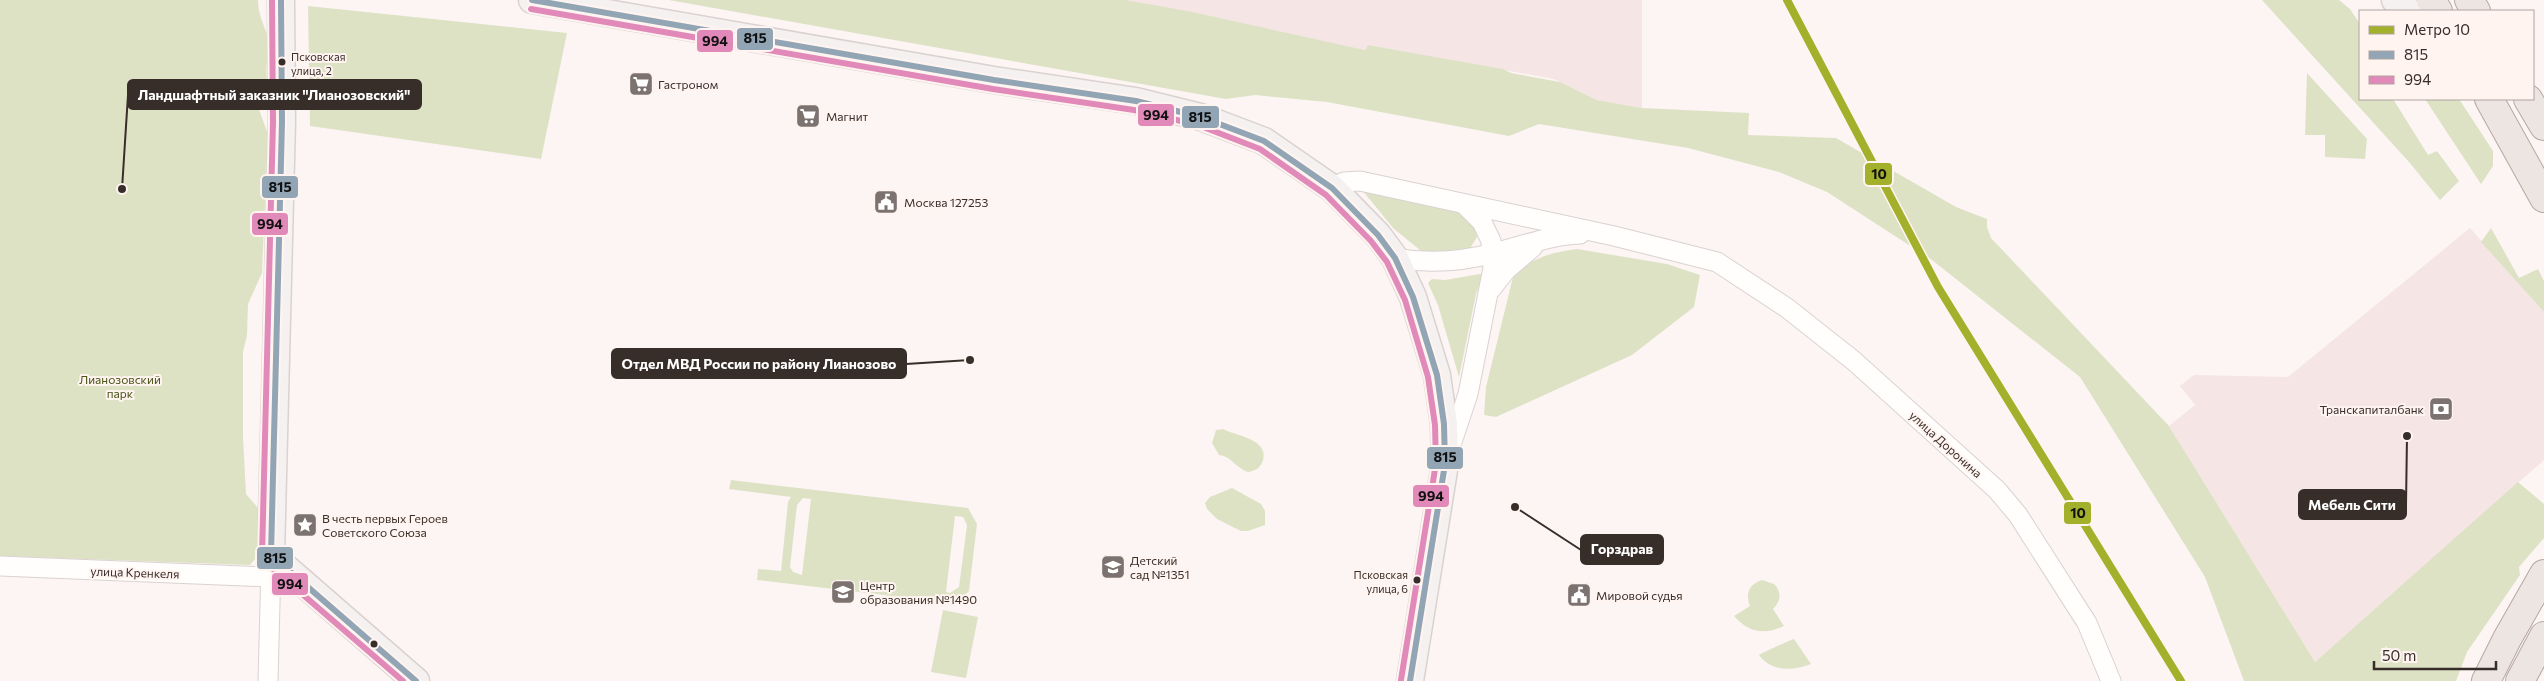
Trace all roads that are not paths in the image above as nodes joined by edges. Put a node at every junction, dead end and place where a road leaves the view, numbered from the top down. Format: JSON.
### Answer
{"nodes":[{"id":1,"x":281,"y":0,"type":"edge"},
{"id":2,"x":532,"y":0,"type":"edge"},
{"id":3,"x":2395,"y":0,"type":"edge"},
{"id":4,"x":2408,"y":10,"type":"edge"},
{"id":5,"x":2490,"y":100,"type":"edge"},
{"id":6,"x":2529,"y":100,"type":"edge"},
{"id":7,"x":2544,"y":126,"type":"edge"},
{"id":8,"x":1332,"y":188,"type":"junction"},
{"id":9,"x":2544,"y":198,"type":"edge"},
{"id":10,"x":1465,"y":205,"type":"junction"},
{"id":11,"x":1601,"y":234,"type":"junction"},
{"id":12,"x":1547,"y":240,"type":"junction"},
{"id":13,"x":1493,"y":254,"type":"junction"},
{"id":14,"x":1395,"y":258,"type":"junction"},
{"id":15,"x":1490,"y":290,"type":"junction"},
{"id":16,"x":1445,"y":464,"type":"junction"},
{"id":17,"x":0,"y":566,"type":"edge"},
{"id":18,"x":271,"y":566,"type":"junction"},
{"id":19,"x":2544,"y":574,"type":"edge"},
{"id":20,"x":2544,"y":636,"type":"edge"},
{"id":21,"x":268,"y":681,"type":"edge"},
{"id":22,"x":416,"y":681,"type":"edge"},
{"id":23,"x":1410,"y":681,"type":"edge"},
{"id":24,"x":2111,"y":681,"type":"edge"},
{"id":25,"x":2486,"y":681,"type":"edge"},
{"id":26,"x":2520,"y":681,"type":"edge"}],
"edges":[{"from":1,"to":18,"type":"street"},
{"from":2,"to":8,"type":"street"},
{"from":3,"to":4,"type":"street"},
{"from":5,"to":9,"type":"main road"},
{"from":6,"to":7,"type":"main road"},
{"from":8,"to":10,"type":"street"},
{"from":8,"to":14,"type":"street"},
{"from":10,"to":11,"type":"street"},
{"from":10,"to":13,"type":"street"},
{"from":11,"to":12,"type":"street"},
{"from":11,"to":24,"type":"street","name":"улица Доронина"},
{"from":12,"to":13,"type":"street"},
{"from":12,"to":15,"type":"street"},
{"from":13,"to":14,"type":"street"},
{"from":13,"to":15,"type":"street"},
{"from":14,"to":16,"type":"street"},
{"from":15,"to":16,"type":"street"},
{"from":16,"to":23,"type":"street"},
{"from":17,"to":18,"type":"street","name":"улица Кренкеля"},
{"from":18,"to":21,"type":"street"},
{"from":18,"to":22,"type":"street"},
{"from":19,"to":25,"type":"main road"},
{"from":20,"to":26,"type":"main road"}]}
